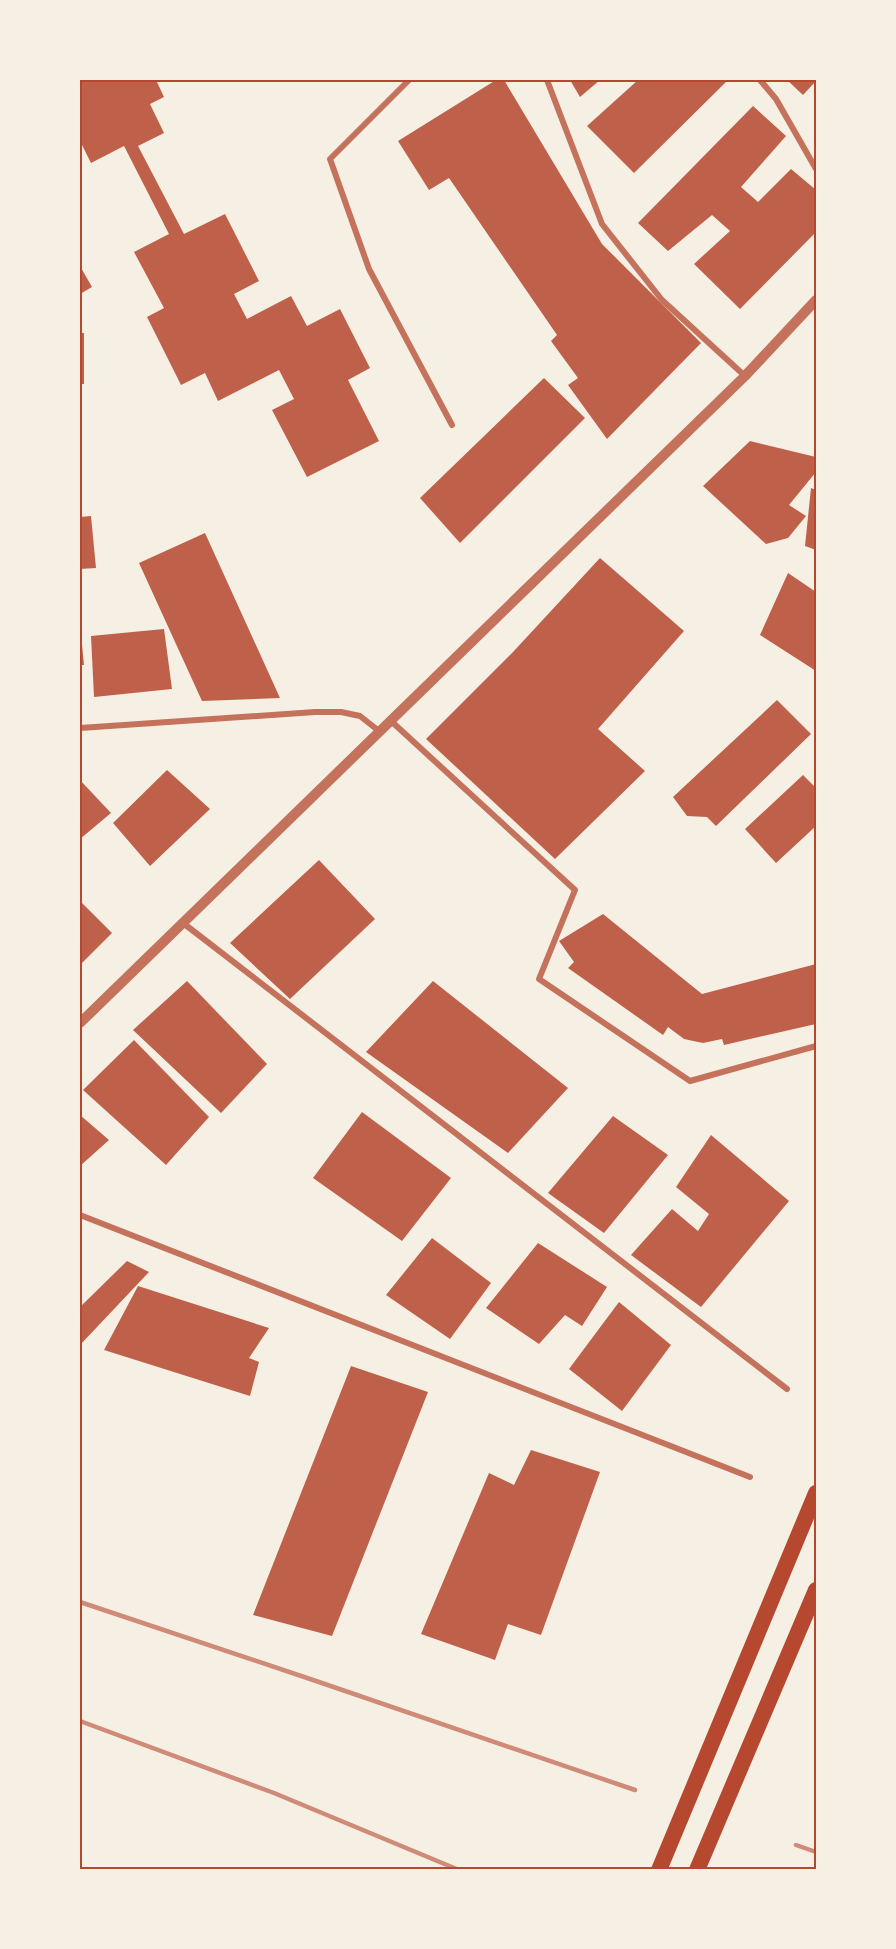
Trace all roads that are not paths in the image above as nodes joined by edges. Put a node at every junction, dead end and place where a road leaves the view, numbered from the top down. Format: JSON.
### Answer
{"nodes":[{"id":1,"x":408,"y":80,"type":"edge"},
{"id":2,"x":547,"y":80,"type":"edge"},
{"id":3,"x":760,"y":80,"type":"edge"},
{"id":4,"x":816,"y":169,"type":"edge"},
{"id":5,"x":816,"y":300,"type":"edge"},
{"id":6,"x":745,"y":376,"type":"junction"},
{"id":7,"x":452,"y":425,"type":"dead end"},
{"id":8,"x":391,"y":720,"type":"junction"},
{"id":9,"x":80,"y":728,"type":"edge"},
{"id":10,"x":379,"y":731,"type":"junction"},
{"id":11,"x":183,"y":922,"type":"junction"},
{"id":12,"x":80,"y":1023,"type":"edge"},
{"id":13,"x":816,"y":1046,"type":"edge"},
{"id":14,"x":80,"y":1215,"type":"edge"},
{"id":15,"x":787,"y":1389,"type":"dead end"},
{"id":16,"x":750,"y":1478,"type":"dead end"},
{"id":17,"x":816,"y":1493,"type":"edge"},
{"id":18,"x":816,"y":1590,"type":"edge"},
{"id":19,"x":659,"y":1869,"type":"edge"},
{"id":20,"x":697,"y":1869,"type":"edge"}],
"edges":[{"from":1,"to":7,"type":"street"},
{"from":2,"to":6,"type":"street"},
{"from":3,"to":4,"type":"street"},
{"from":5,"to":6,"type":"street"},
{"from":6,"to":8,"type":"street"},
{"from":8,"to":10,"type":"street"},
{"from":8,"to":13,"type":"street"},
{"from":9,"to":10,"type":"street"},
{"from":10,"to":11,"type":"street"},
{"from":11,"to":12,"type":"street"},
{"from":11,"to":15,"type":"street"},
{"from":14,"to":16,"type":"street"},
{"from":17,"to":19,"type":"highway"},
{"from":18,"to":20,"type":"highway"}]}
